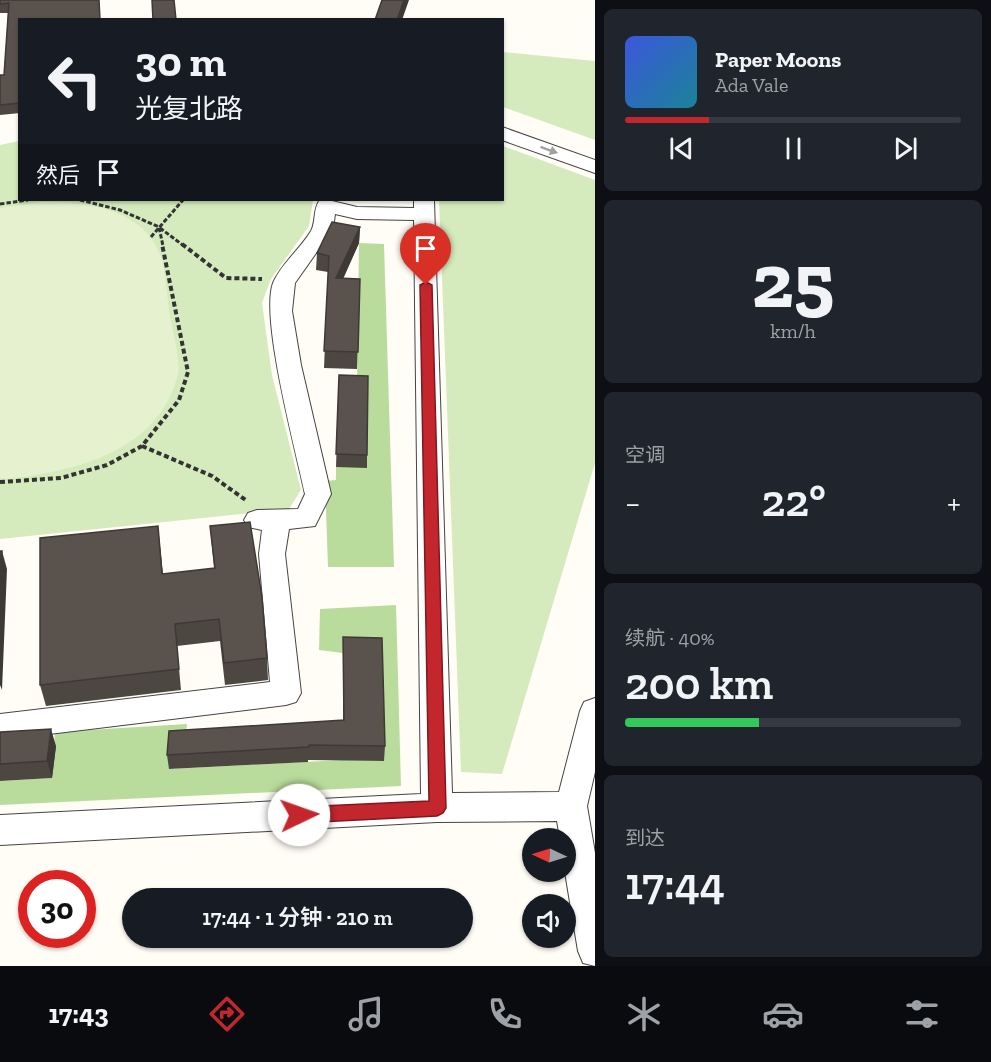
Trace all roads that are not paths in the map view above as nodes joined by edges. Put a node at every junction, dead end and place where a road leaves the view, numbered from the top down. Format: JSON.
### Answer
{"nodes":[{"id":1,"x":504,"y":118,"type":"edge"},
{"id":2,"x":504,"y":134,"type":"edge"},
{"id":3,"x":595,"y":150,"type":"edge"},
{"id":4,"x":595,"y":167,"type":"edge"},
{"id":5,"x":424,"y":207,"type":"edge"},
{"id":6,"x":595,"y":711,"type":"edge"},
{"id":7,"x":0,"y":728,"type":"edge"},
{"id":8,"x":571,"y":806,"type":"junction"},
{"id":9,"x":437,"y":808,"type":"junction"},
{"id":10,"x":0,"y":830,"type":"edge"},
{"id":11,"x":595,"y":951,"type":"edge"}],
"edges":[{"from":1,"to":3,"type":"street"},
{"from":2,"to":4,"type":"street","one_way":true},
{"from":5,"to":7,"type":"street"},
{"from":5,"to":9,"type":"street"},
{"from":6,"to":8,"type":"street"},
{"from":8,"to":9,"type":"street"},
{"from":8,"to":11,"type":"street"},
{"from":9,"to":10,"type":"street"}]}
